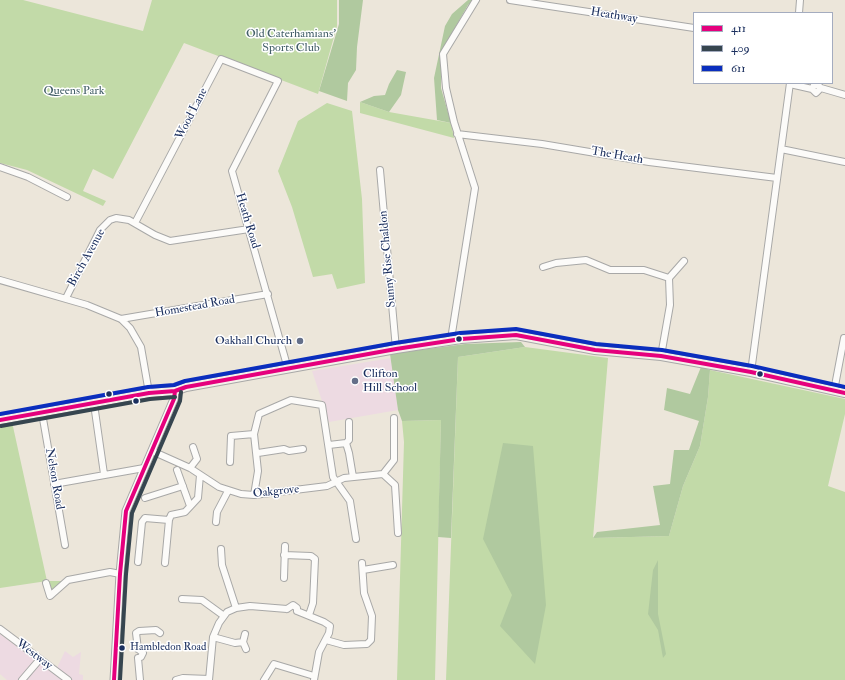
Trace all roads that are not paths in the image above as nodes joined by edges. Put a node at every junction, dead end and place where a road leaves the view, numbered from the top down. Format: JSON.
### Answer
{"nodes":[{"id":1,"x":476,"y":0,"type":"edge"},
{"id":2,"x":510,"y":0,"type":"edge"},
{"id":3,"x":800,"y":0,"type":"edge"},
{"id":4,"x":799,"y":12,"type":"edge"},
{"id":5,"x":693,"y":28,"type":"edge"},
{"id":6,"x":278,"y":81,"type":"joint"},
{"id":7,"x":790,"y":84,"type":"edge"},
{"id":8,"x":845,"y":95,"type":"edge"},
{"id":9,"x":457,"y":134,"type":"junction"},
{"id":10,"x":781,"y":149,"type":"junction"},
{"id":11,"x":845,"y":162,"type":"edge"},
{"id":12,"x":0,"y":167,"type":"edge"},
{"id":13,"x":380,"y":170,"type":"dead end"},
{"id":14,"x":777,"y":178,"type":"junction"},
{"id":15,"x":67,"y":196,"type":"dead end"},
{"id":16,"x":135,"y":223,"type":"junction"},
{"id":17,"x":249,"y":229,"type":"junction"},
{"id":18,"x":684,"y":261,"type":"dead end"},
{"id":19,"x":543,"y":267,"type":"dead end"},
{"id":20,"x":669,"y":278,"type":"junction"},
{"id":21,"x":0,"y":280,"type":"edge"},
{"id":22,"x":268,"y":294,"type":"junction"},
{"id":23,"x":66,"y":298,"type":"junction"},
{"id":24,"x":121,"y":319,"type":"junction"},
{"id":25,"x":844,"y":338,"type":"edge"},
{"id":26,"x":453,"y":340,"type":"junction"},
{"id":27,"x":396,"y":349,"type":"junction"},
{"id":28,"x":661,"y":356,"type":"junction"},
{"id":29,"x":288,"y":369,"type":"junction"},
{"id":30,"x":751,"y":372,"type":"junction"},
{"id":31,"x":834,"y":390,"type":"junction"},
{"id":32,"x":174,"y":392,"type":"junction"},
{"id":33,"x":149,"y":393,"type":"junction"},
{"id":34,"x":845,"y":393,"type":"edge"},
{"id":35,"x":94,"y":404,"type":"junction"},
{"id":36,"x":42,"y":413,"type":"junction"},
{"id":37,"x":394,"y":418,"type":"dead end"},
{"id":38,"x":0,"y":420,"type":"edge"},
{"id":39,"x":349,"y":422,"type":"dead end"},
{"id":40,"x":254,"y":434,"type":"junction"},
{"id":41,"x":346,"y":443,"type":"junction"},
{"id":42,"x":329,"y":445,"type":"junction"},
{"id":43,"x":193,"y":447,"type":"dead end"},
{"id":44,"x":303,"y":449,"type":"dead end"},
{"id":45,"x":152,"y":450,"type":"junction"},
{"id":46,"x":258,"y":453,"type":"junction"},
{"id":47,"x":230,"y":462,"type":"dead end"},
{"id":48,"x":144,"y":468,"type":"junction"},
{"id":49,"x":190,"y":468,"type":"junction"},
{"id":50,"x":177,"y":470,"type":"dead end"},
{"id":51,"x":104,"y":474,"type":"junction"},
{"id":52,"x":383,"y":474,"type":"junction"},
{"id":53,"x":200,"y":475,"type":"junction"},
{"id":54,"x":353,"y":477,"type":"junction"},
{"id":55,"x":336,"y":481,"type":"junction"},
{"id":56,"x":54,"y":484,"type":"junction"},
{"id":57,"x":183,"y":486,"type":"junction"},
{"id":58,"x":228,"y":491,"type":"junction"},
{"id":59,"x":254,"y":495,"type":"junction"},
{"id":60,"x":145,"y":498,"type":"dead end"},
{"id":61,"x":190,"y":506,"type":"junction"},
{"id":62,"x":169,"y":520,"type":"junction"},
{"id":63,"x":216,"y":522,"type":"dead end"},
{"id":64,"x":398,"y":533,"type":"dead end"},
{"id":65,"x":356,"y":539,"type":"dead end"},
{"id":66,"x":65,"y":545,"type":"dead end"},
{"id":67,"x":285,"y":546,"type":"dead end"},
{"id":68,"x":221,"y":549,"type":"dead end"},
{"id":69,"x":284,"y":555,"type":"junction"},
{"id":70,"x":138,"y":562,"type":"dead end"},
{"id":71,"x":165,"y":563,"type":"dead end"},
{"id":72,"x":362,"y":563,"type":"dead end"},
{"id":73,"x":393,"y":565,"type":"dead end"},
{"id":74,"x":363,"y":570,"type":"junction"},
{"id":75,"x":120,"y":574,"type":"junction"},
{"id":76,"x":284,"y":578,"type":"dead end"},
{"id":77,"x":46,"y":583,"type":"dead end"},
{"id":78,"x":182,"y":599,"type":"dead end"},
{"id":79,"x":236,"y":608,"type":"junction"},
{"id":80,"x":309,"y":615,"type":"junction"},
{"id":81,"x":224,"y":616,"type":"junction"},
{"id":82,"x":0,"y":629,"type":"edge"},
{"id":83,"x":160,"y":633,"type":"dead end"},
{"id":84,"x":245,"y":634,"type":"dead end"},
{"id":85,"x":213,"y":637,"type":"junction"},
{"id":86,"x":326,"y":640,"type":"junction"},
{"id":87,"x":243,"y":642,"type":"junction"},
{"id":88,"x":246,"y":649,"type":"dead end"},
{"id":89,"x":40,"y":659,"type":"junction"},
{"id":90,"x":314,"y":678,"type":"edge"},
{"id":91,"x":209,"y":679,"type":"edge"},
{"id":92,"x":22,"y":680,"type":"edge"},
{"id":93,"x":68,"y":680,"type":"edge"},
{"id":94,"x":114,"y":680,"type":"edge"},
{"id":95,"x":140,"y":680,"type":"edge"},
{"id":96,"x":176,"y":680,"type":"edge"},
{"id":97,"x":264,"y":680,"type":"edge"}],
"edges":[{"from":1,"to":9,"type":"street"},
{"from":2,"to":5,"type":"street","name":"Heathway"},
{"from":3,"to":4,"type":"street"},
{"from":6,"to":16,"type":"street","name":"Wood Lane"},
{"from":6,"to":17,"type":"street","name":"Heath Road"},
{"from":7,"to":8,"type":"street"},
{"from":7,"to":10,"type":"street"},
{"from":9,"to":14,"type":"street","name":"The Heath"},
{"from":9,"to":26,"type":"street"},
{"from":10,"to":11,"type":"street"},
{"from":10,"to":14,"type":"street"},
{"from":12,"to":15,"type":"street"},
{"from":13,"to":27,"type":"street","name":"Sunny Rise Chaldon"},
{"from":14,"to":30,"type":"street"},
{"from":16,"to":17,"type":"street","name":"Birch Avenue"},
{"from":16,"to":23,"type":"street","name":"Birch Avenue"},
{"from":17,"to":22,"type":"street","name":"Heath Road"},
{"from":18,"to":20,"type":"street"},
{"from":19,"to":20,"type":"street"},
{"from":20,"to":28,"type":"street"},
{"from":21,"to":23,"type":"street"},
{"from":22,"to":24,"type":"street","name":"Homestead Road"},
{"from":22,"to":29,"type":"street","name":"Heath Road"},
{"from":23,"to":24,"type":"street"},
{"from":24,"to":33,"type":"street"},
{"from":25,"to":31,"type":"street"},
{"from":26,"to":27,"type":"main road"},
{"from":26,"to":28,"type":"main road"},
{"from":27,"to":29,"type":"main road"},
{"from":28,"to":30,"type":"main road"},
{"from":29,"to":32,"type":"main road"},
{"from":30,"to":31,"type":"main road"},
{"from":31,"to":34,"type":"main road"},
{"from":32,"to":33,"type":"main road"},
{"from":32,"to":45,"type":"street"},
{"from":33,"to":35,"type":"main road"},
{"from":35,"to":36,"type":"main road"},
{"from":35,"to":51,"type":"street"},
{"from":36,"to":38,"type":"main road"},
{"from":36,"to":56,"type":"street","name":"Nelson Road"},
{"from":37,"to":52,"type":"street"},
{"from":39,"to":41,"type":"street"},
{"from":40,"to":42,"type":"street"},
{"from":40,"to":46,"type":"street"},
{"from":40,"to":47,"type":"street"},
{"from":41,"to":42,"type":"street"},
{"from":41,"to":54,"type":"street"},
{"from":42,"to":55,"type":"street"},
{"from":43,"to":49,"type":"street"},
{"from":44,"to":46,"type":"street"},
{"from":45,"to":48,"type":"street"},
{"from":45,"to":49,"type":"street","name":"Oakgrove"},
{"from":46,"to":59,"type":"street"},
{"from":48,"to":51,"type":"street"},
{"from":48,"to":75,"type":"street"},
{"from":49,"to":53,"type":"street","name":"Oakgrove"},
{"from":50,"to":57,"type":"street"},
{"from":51,"to":56,"type":"street"},
{"from":52,"to":54,"type":"street","name":"Oakgrove"},
{"from":52,"to":64,"type":"street"},
{"from":53,"to":58,"type":"street","name":"Oakgrove"},
{"from":53,"to":61,"type":"street"},
{"from":54,"to":55,"type":"street","name":"Oakgrove"},
{"from":55,"to":59,"type":"street","name":"Oakgrove"},
{"from":55,"to":65,"type":"street"},
{"from":56,"to":66,"type":"street","name":"Nelson Road"},
{"from":57,"to":60,"type":"street"},
{"from":57,"to":61,"type":"street"},
{"from":58,"to":59,"type":"street","name":"Oakgrove"},
{"from":58,"to":63,"type":"street"},
{"from":61,"to":62,"type":"street"},
{"from":62,"to":70,"type":"street"},
{"from":62,"to":71,"type":"street"},
{"from":67,"to":69,"type":"street"},
{"from":68,"to":79,"type":"street"},
{"from":69,"to":76,"type":"street"},
{"from":69,"to":80,"type":"street"},
{"from":72,"to":74,"type":"street"},
{"from":73,"to":74,"type":"street"},
{"from":74,"to":86,"type":"street"},
{"from":75,"to":77,"type":"street"},
{"from":75,"to":94,"type":"street"},
{"from":78,"to":81,"type":"street"},
{"from":79,"to":80,"type":"street"},
{"from":79,"to":81,"type":"street"},
{"from":80,"to":86,"type":"street"},
{"from":81,"to":85,"type":"street"},
{"from":82,"to":89,"type":"street","name":"Westway"},
{"from":83,"to":95,"type":"street"},
{"from":84,"to":87,"type":"street"},
{"from":85,"to":87,"type":"street"},
{"from":85,"to":91,"type":"street"},
{"from":86,"to":90,"type":"street"},
{"from":87,"to":88,"type":"street"},
{"from":89,"to":92,"type":"street"},
{"from":89,"to":93,"type":"street","name":"Westway"},
{"from":90,"to":97,"type":"street"},
{"from":91,"to":96,"type":"street"}]}
